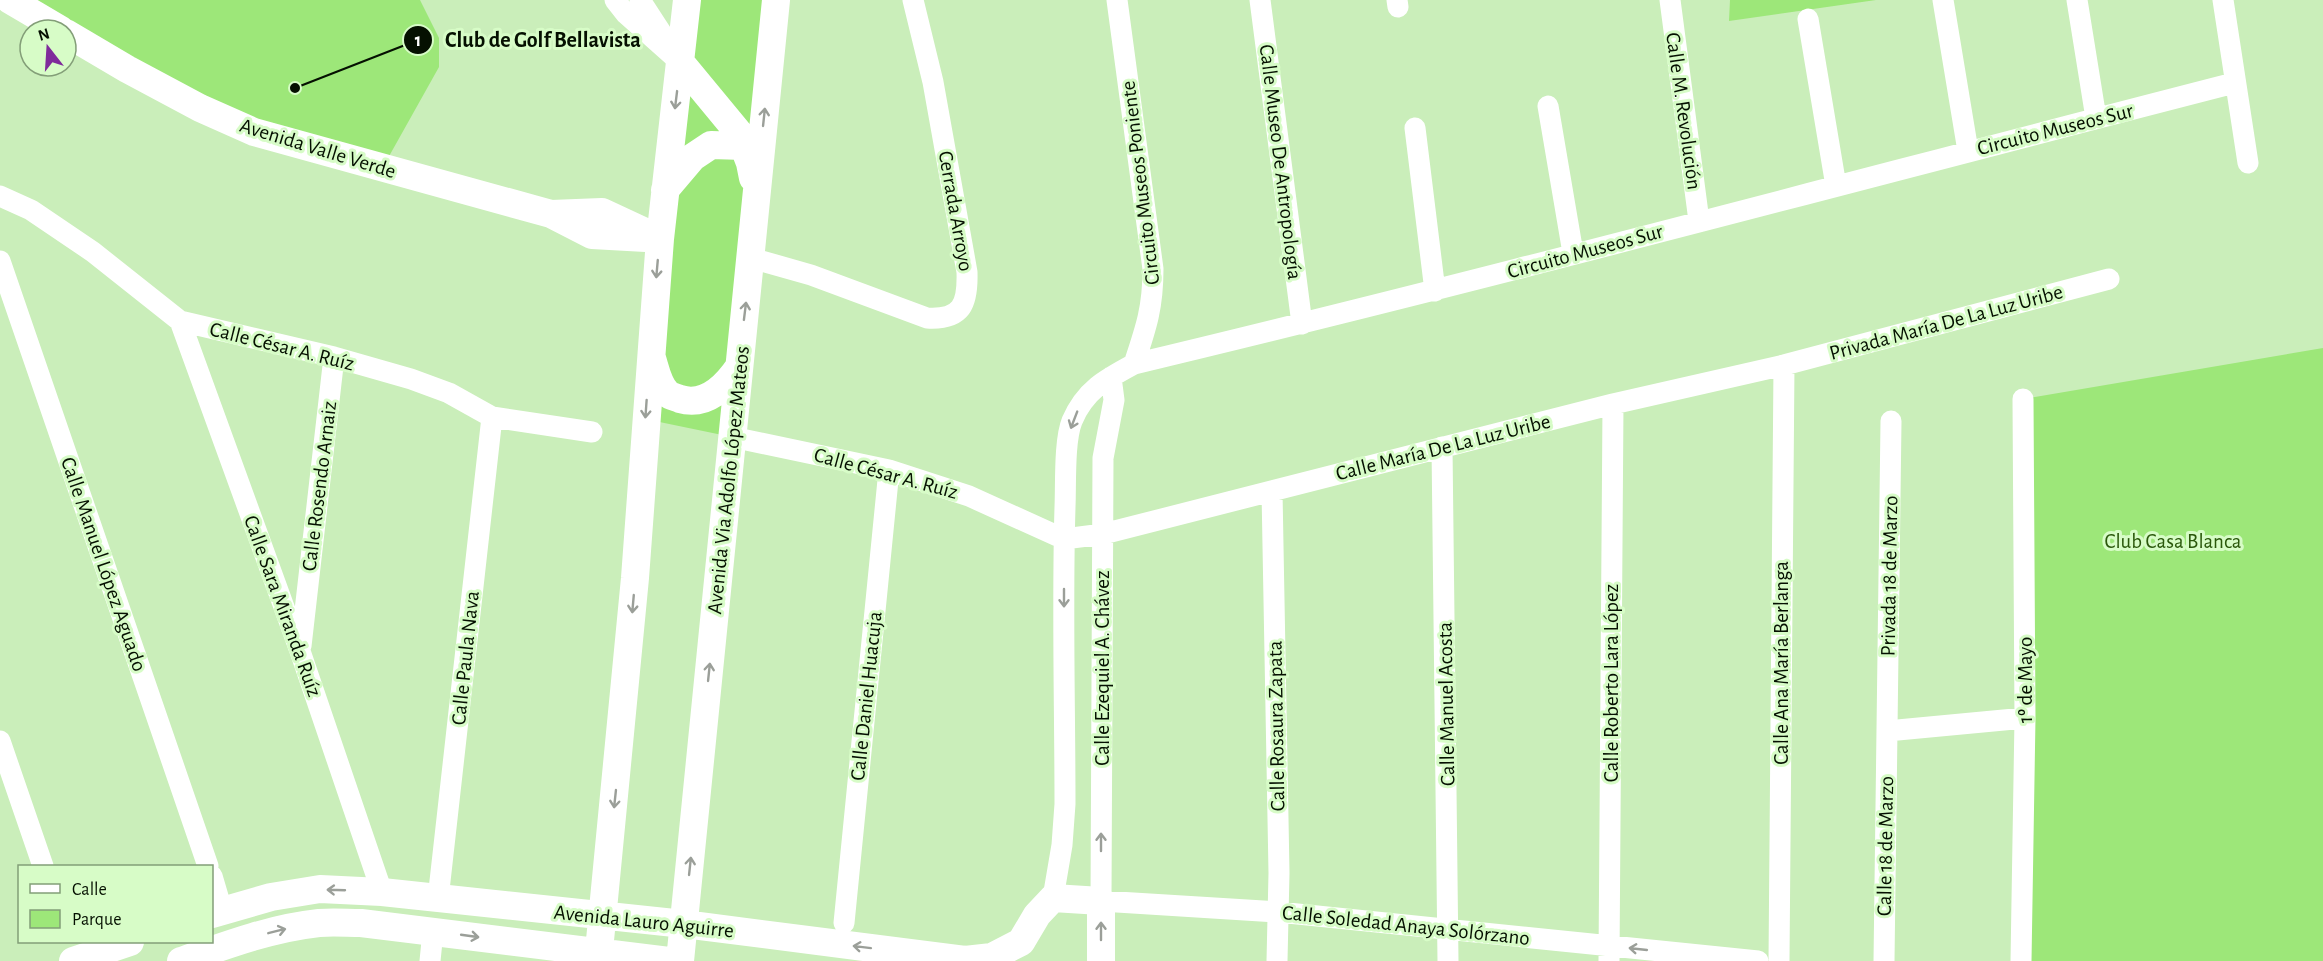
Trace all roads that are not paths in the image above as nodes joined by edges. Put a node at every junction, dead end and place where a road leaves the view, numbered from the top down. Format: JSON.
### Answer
{"nodes":[{"id":1,"x":10,"y":0,"type":"edge"},
{"id":2,"x":615,"y":0,"type":"edge"},
{"id":3,"x":640,"y":0,"type":"edge"},
{"id":4,"x":650,"y":0,"type":"edge"},
{"id":5,"x":687,"y":0,"type":"edge"},
{"id":6,"x":776,"y":0,"type":"edge"},
{"id":7,"x":914,"y":0,"type":"edge"},
{"id":8,"x":1117,"y":0,"type":"edge"},
{"id":9,"x":1260,"y":0,"type":"edge"},
{"id":10,"x":1670,"y":0,"type":"edge"},
{"id":11,"x":1943,"y":0,"type":"edge"},
{"id":12,"x":2077,"y":0,"type":"edge"},
{"id":13,"x":2223,"y":0,"type":"edge"},
{"id":14,"x":41,"y":18,"type":"edge"},
{"id":15,"x":1808,"y":19,"type":"dead end"},
{"id":16,"x":78,"y":40,"type":"edge"},
{"id":17,"x":681,"y":63,"type":"junction"},
{"id":18,"x":2234,"y":83,"type":"junction"},
{"id":19,"x":1548,"y":106,"type":"dead end"},
{"id":20,"x":2096,"y":118,"type":"junction"},
{"id":21,"x":1415,"y":128,"type":"dead end"},
{"id":22,"x":744,"y":146,"type":"junction"},
{"id":23,"x":1968,"y":151,"type":"junction"},
{"id":24,"x":2248,"y":163,"type":"dead end"},
{"id":25,"x":1836,"y":186,"type":"junction"},
{"id":26,"x":665,"y":190,"type":"junction"},
{"id":27,"x":0,"y":196,"type":"edge"},
{"id":28,"x":756,"y":198,"type":"junction"},
{"id":29,"x":1699,"y":221,"type":"junction"},
{"id":30,"x":660,"y":239,"type":"junction"},
{"id":31,"x":1573,"y":253,"type":"junction"},
{"id":32,"x":751,"y":258,"type":"junction"},
{"id":33,"x":0,"y":261,"type":"edge"},
{"id":34,"x":2109,"y":279,"type":"dead end"},
{"id":35,"x":1435,"y":291,"type":"junction"},
{"id":36,"x":180,"y":321,"type":"junction"},
{"id":37,"x":1302,"y":324,"type":"junction"},
{"id":38,"x":650,"y":351,"type":"junction"},
{"id":39,"x":334,"y":357,"type":"junction"},
{"id":40,"x":1134,"y":364,"type":"junction"},
{"id":41,"x":1784,"y":365,"type":"junction"},
{"id":42,"x":739,"y":367,"type":"junction"},
{"id":43,"x":1111,"y":377,"type":"junction"},
{"id":44,"x":2023,"y":399,"type":"dead end"},
{"id":45,"x":1613,"y":404,"type":"junction"},
{"id":46,"x":492,"y":417,"type":"junction"},
{"id":47,"x":1891,"y":421,"type":"dead end"},
{"id":48,"x":592,"y":432,"type":"dead end"},
{"id":49,"x":732,"y":437,"type":"junction"},
{"id":50,"x":1442,"y":447,"type":"junction"},
{"id":51,"x":889,"y":470,"type":"junction"},
{"id":52,"x":1272,"y":491,"type":"junction"},
{"id":53,"x":1103,"y":534,"type":"junction"},
{"id":54,"x":1064,"y":539,"type":"junction"},
{"id":55,"x":300,"y":651,"type":"junction"},
{"id":56,"x":2025,"y":718,"type":"junction"},
{"id":57,"x":1887,"y":731,"type":"junction"},
{"id":58,"x":0,"y":741,"type":"edge"},
{"id":59,"x":42,"y":865,"type":"edge"},
{"id":60,"x":207,"y":865,"type":"edge"},
{"id":61,"x":213,"y":883,"type":"edge"},
{"id":62,"x":382,"y":892,"type":"junction"},
{"id":63,"x":1053,"y":898,"type":"junction"},
{"id":64,"x":438,"y":899,"type":"junction"},
{"id":65,"x":1101,"y":901,"type":"junction"},
{"id":66,"x":217,"y":912,"type":"edge"},
{"id":67,"x":1278,"y":912,"type":"junction"},
{"id":68,"x":603,"y":916,"type":"junction"},
{"id":69,"x":844,"y":923,"type":"dead end"},
{"id":70,"x":684,"y":924,"type":"junction"},
{"id":71,"x":1449,"y":930,"type":"junction"},
{"id":72,"x":433,"y":931,"type":"junction"},
{"id":73,"x":68,"y":943,"type":"edge"},
{"id":74,"x":127,"y":943,"type":"edge"},
{"id":75,"x":1022,"y":951,"type":"edge"},
{"id":76,"x":236,"y":952,"type":"edge"},
{"id":77,"x":1609,"y":953,"type":"edge"},
{"id":78,"x":598,"y":957,"type":"edge"},
{"id":79,"x":74,"y":961,"type":"edge"},
{"id":80,"x":181,"y":961,"type":"edge"},
{"id":81,"x":430,"y":961,"type":"edge"},
{"id":82,"x":669,"y":961,"type":"edge"},
{"id":83,"x":680,"y":961,"type":"edge"},
{"id":84,"x":1101,"y":961,"type":"edge"},
{"id":85,"x":1277,"y":961,"type":"edge"},
{"id":86,"x":1448,"y":961,"type":"edge"},
{"id":87,"x":1758,"y":961,"type":"edge"},
{"id":88,"x":1779,"y":961,"type":"edge"},
{"id":89,"x":1884,"y":961,"type":"edge"},
{"id":90,"x":2021,"y":961,"type":"edge"}],
"edges":[{"from":1,"to":14,"type":"main road"},
{"from":2,"to":17,"type":"street"},
{"from":3,"to":17,"type":"street"},
{"from":4,"to":17,"type":"street"},
{"from":5,"to":17,"type":"main road"},
{"from":28,"to":6,"type":"main road","name":"Avenida Via Adolfo López Mateos","one_way":true},
{"from":7,"to":32,"type":"street","name":"Cerrada Arroyo"},
{"from":8,"to":40,"type":"street","name":"Circuito Museos Poniente"},
{"from":9,"to":37,"type":"street","name":"Calle Museo De Antropología"},
{"from":10,"to":29,"type":"street","name":"Calle M. Revolución"},
{"from":11,"to":23,"type":"street"},
{"from":12,"to":20,"type":"street"},
{"from":13,"to":18,"type":"street"},
{"from":15,"to":25,"type":"street"},
{"from":16,"to":30,"type":"main road","name":"Avenida Valle Verde"},
{"from":17,"to":22,"type":"main road"},
{"from":17,"to":26,"type":"main road","one_way":true},
{"from":18,"to":20,"type":"street","name":"Circuito Museos Sur"},
{"from":18,"to":24,"type":"street"},
{"from":19,"to":31,"type":"street"},
{"from":20,"to":23,"type":"street","name":"Circuito Museos Sur"},
{"from":21,"to":35,"type":"street"},
{"from":22,"to":26,"type":"main road"},
{"from":22,"to":28,"type":"main road"},
{"from":23,"to":25,"type":"street","name":"Circuito Museos Sur"},
{"from":25,"to":29,"type":"street","name":"Circuito Museos Sur"},
{"from":26,"to":30,"type":"main road"},
{"from":27,"to":36,"type":"street","name":"Calle César A. Ruíz"},
{"from":28,"to":32,"type":"main road","name":"Avenida Via Adolfo López Mateos"},
{"from":29,"to":31,"type":"street","name":"Circuito Museos Sur"},
{"from":30,"to":38,"type":"main road","one_way":true},
{"from":31,"to":35,"type":"street","name":"Circuito Museos Sur"},
{"from":42,"to":32,"type":"main road","name":"Avenida Via Adolfo López Mateos","one_way":true},
{"from":33,"to":60,"type":"street","name":"Calle Manuel López Aguado"},
{"from":34,"to":41,"type":"street","name":"Privada María De La Luz Uribe"},
{"from":35,"to":37,"type":"street","name":"Circuito Museos Sur"},
{"from":36,"to":39,"type":"street","name":"Calle César A. Ruíz"},
{"from":36,"to":55,"type":"street","name":"Calle Sara Miranda Ruíz"},
{"from":37,"to":40,"type":"street","name":"Circuito Museos Sur"},
{"from":38,"to":42,"type":"main road"},
{"from":38,"to":68,"type":"main road","one_way":true},
{"from":39,"to":46,"type":"street","name":"Calle César A. Ruíz"},
{"from":39,"to":55,"type":"street","name":"Calle Rosendo Arnaiz"},
{"from":40,"to":43,"type":"street","name":"Circuito Museos Sur"},
{"from":41,"to":45,"type":"street","name":"Calle María De La Luz Uribe"},
{"from":41,"to":88,"type":"street","name":"Calle Ana María Berlanga"},
{"from":42,"to":49,"type":"main road","name":"Avenida Via Adolfo López Mateos"},
{"from":43,"to":53,"type":"street","name":"Calle Ezequiel A. Chávez"},
{"from":43,"to":54,"type":"street","name":"Circuito Museos Sur","one_way":true},
{"from":44,"to":56,"type":"street","name":"1º de Mayo"},
{"from":45,"to":50,"type":"street","name":"Calle María De La Luz Uribe"},
{"from":45,"to":77,"type":"street","name":"Calle Roberto Lara López"},
{"from":46,"to":48,"type":"street","name":"Calle César A. Ruíz"},
{"from":46,"to":64,"type":"street","name":"Calle Paula Nava"},
{"from":47,"to":57,"type":"street","name":"Privada 18 de Marzo"},
{"from":49,"to":51,"type":"street","name":"Calle César A. Ruíz"},
{"from":70,"to":49,"type":"main road","name":"Avenida Via Adolfo López Mateos","one_way":true},
{"from":50,"to":52,"type":"street","name":"Calle María De La Luz Uribe"},
{"from":50,"to":71,"type":"street","name":"Calle Manuel Acosta"},
{"from":51,"to":54,"type":"street","name":"Calle César A. Ruíz"},
{"from":51,"to":69,"type":"street","name":"Calle Daniel Huacuja"},
{"from":52,"to":53,"type":"street","name":"Calle María De La Luz Uribe"},
{"from":52,"to":67,"type":"street","name":"Calle Rosaura Zapata"},
{"from":53,"to":54,"type":"street"},
{"from":65,"to":53,"type":"street","name":"Calle Ezequiel A. Chávez","one_way":true},
{"from":54,"to":63,"type":"street","name":"Calle Ezequiel A. Chávez","one_way":true},
{"from":55,"to":62,"type":"street","name":"Calle Sara Miranda Ruíz"},
{"from":56,"to":57,"type":"street"},
{"from":56,"to":90,"type":"street","name":"1º de Mayo"},
{"from":57,"to":89,"type":"street","name":"Calle 18 de Marzo"},
{"from":58,"to":59,"type":"street"},
{"from":61,"to":66,"type":"street"},
{"from":62,"to":64,"type":"main road","name":"Avenida Lauro Aguirre"},
{"from":62,"to":66,"type":"main road","name":"Avenida Lauro Aguirre","one_way":true},
{"from":63,"to":65,"type":"main road","name":"Calle Soledad Anaya Solórzano"},
{"from":63,"to":75,"type":"main road","name":"Avenida Lauro Aguirre"},
{"from":64,"to":68,"type":"main road","name":"Avenida Lauro Aguirre"},
{"from":65,"to":67,"type":"street","name":"Calle Soledad Anaya Solórzano"},
{"from":84,"to":65,"type":"main road","name":"Calle Ezequiel A. Chávez","one_way":true},
{"from":67,"to":71,"type":"street","name":"Calle Soledad Anaya Solórzano"},
{"from":67,"to":85,"type":"street","name":"Calle Rosaura Zapata"},
{"from":68,"to":70,"type":"main road","name":"Avenida Lauro Aguirre"},
{"from":68,"to":78,"type":"main road"},
{"from":75,"to":70,"type":"main road","name":"Avenida Lauro Aguirre","one_way":true},
{"from":70,"to":83,"type":"main road","name":"Avenida Via Adolfo López Mateos"},
{"from":71,"to":77,"type":"street","name":"Calle Soledad Anaya Solórzano"},
{"from":71,"to":86,"type":"street","name":"Calle Manuel Acosta"},
{"from":76,"to":72,"type":"main road","name":"Avenida Lauro Aguirre","one_way":true},
{"from":72,"to":78,"type":"main road","name":"Avenida Lauro Aguirre","one_way":true},
{"from":72,"to":81,"type":"street"},
{"from":73,"to":79,"type":"street"},
{"from":74,"to":79,"type":"main road"},
{"from":76,"to":80,"type":"main road","name":"Avenida Lauro Aguirre"},
{"from":87,"to":77,"type":"street","name":"Calle Soledad Anaya Solórzano","one_way":true},
{"from":78,"to":82,"type":"main road","name":"Avenida Lauro Aguirre"}]}
